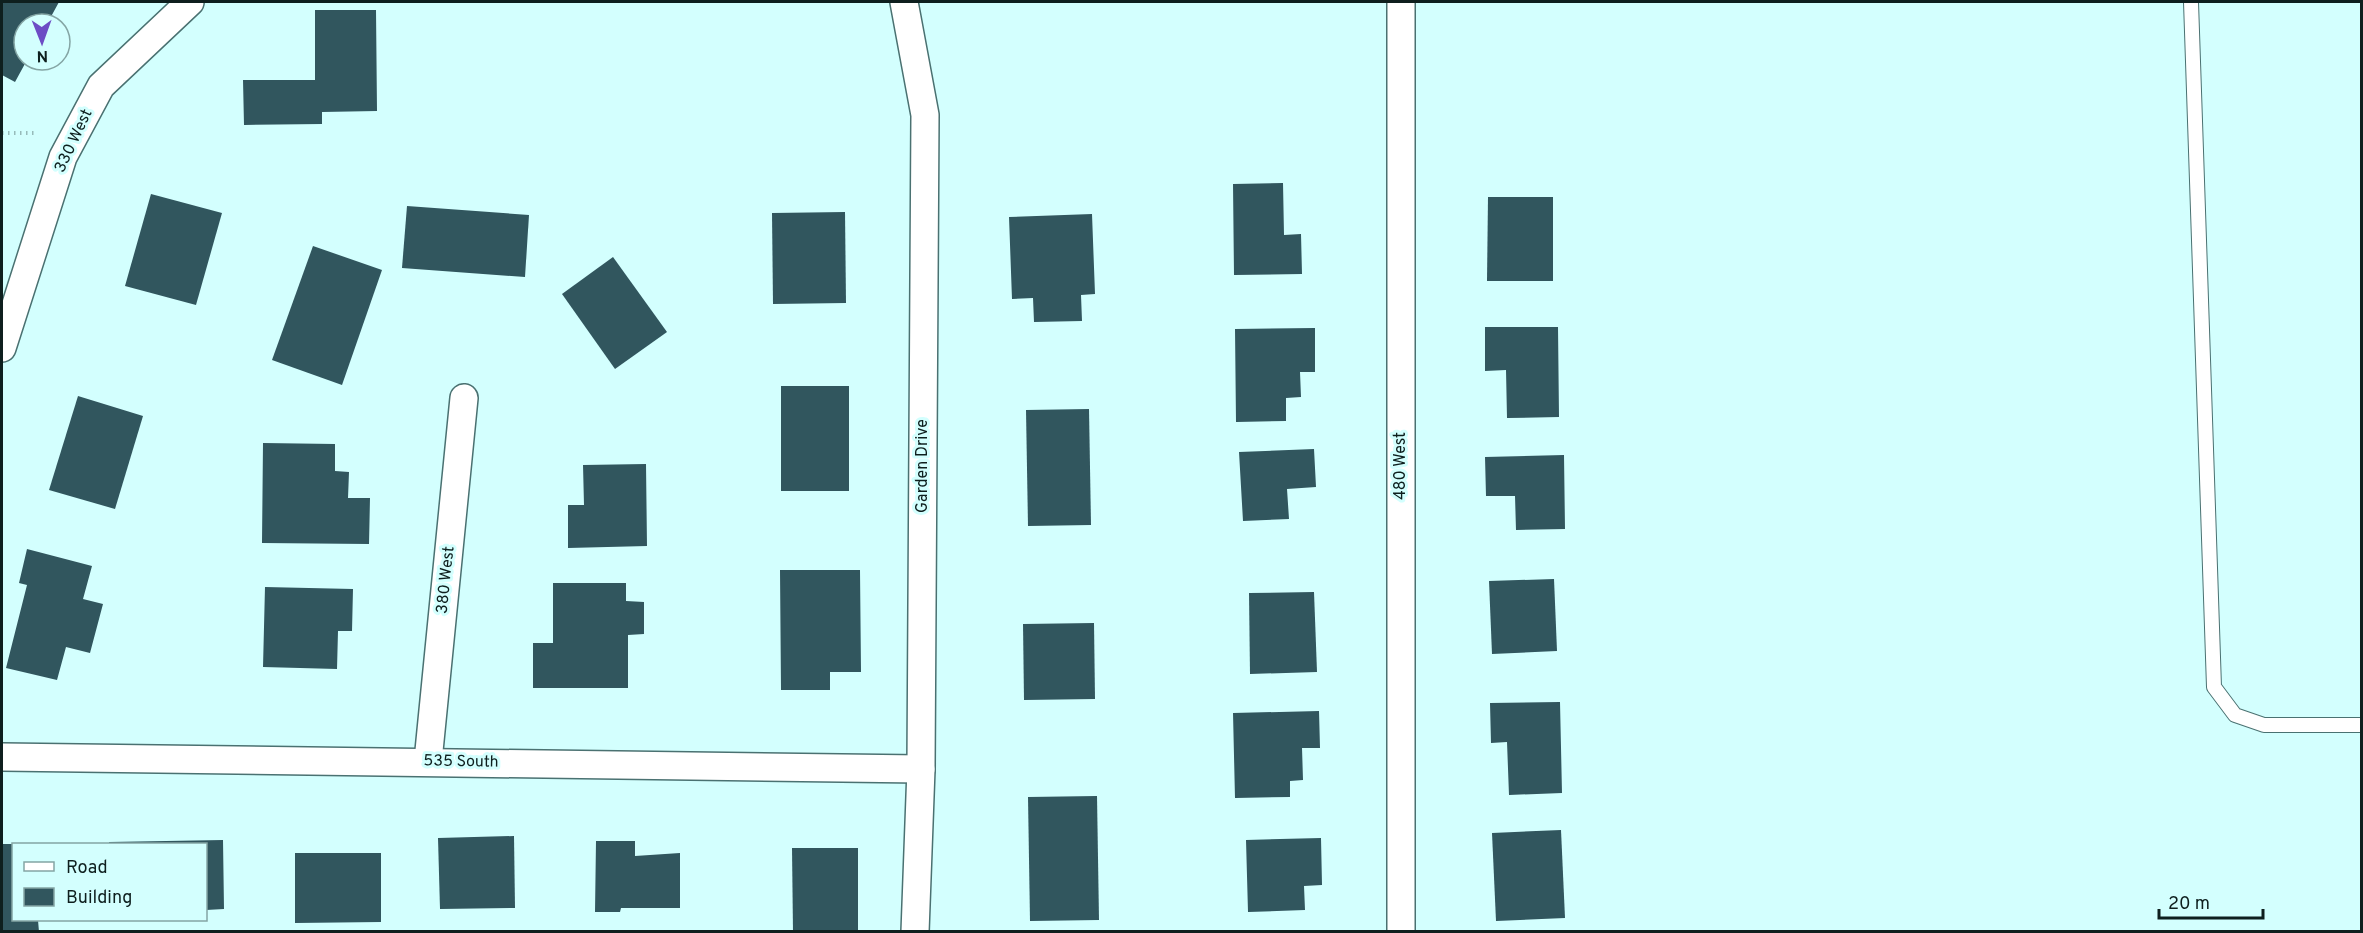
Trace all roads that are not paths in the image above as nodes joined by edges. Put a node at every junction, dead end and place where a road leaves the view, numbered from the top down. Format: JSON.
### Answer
{"nodes":[{"id":1,"x":190,"y":2,"type":"edge"},
{"id":2,"x":904,"y":2,"type":"edge"},
{"id":3,"x":1401,"y":2,"type":"edge"},
{"id":4,"x":2191,"y":2,"type":"edge"},
{"id":5,"x":2,"y":348,"type":"edge"},
{"id":6,"x":464,"y":398,"type":"dead end"},
{"id":7,"x":2361,"y":725,"type":"edge"},
{"id":8,"x":2,"y":757,"type":"edge"},
{"id":9,"x":428,"y":761,"type":"junction"},
{"id":10,"x":921,"y":769,"type":"junction"},
{"id":11,"x":915,"y":932,"type":"edge"},
{"id":12,"x":1401,"y":932,"type":"edge"}],
"edges":[{"from":1,"to":5,"type":"street","name":"330 West"},
{"from":2,"to":10,"type":"street","name":"Garden Drive"},
{"from":3,"to":12,"type":"street","name":"480 West"},
{"from":4,"to":7,"type":"lane"},
{"from":6,"to":9,"type":"street","name":"380 West"},
{"from":8,"to":9,"type":"street","name":"535 South"},
{"from":9,"to":10,"type":"street","name":"535 South"},
{"from":10,"to":11,"type":"street","name":"Garden Drive"}]}
